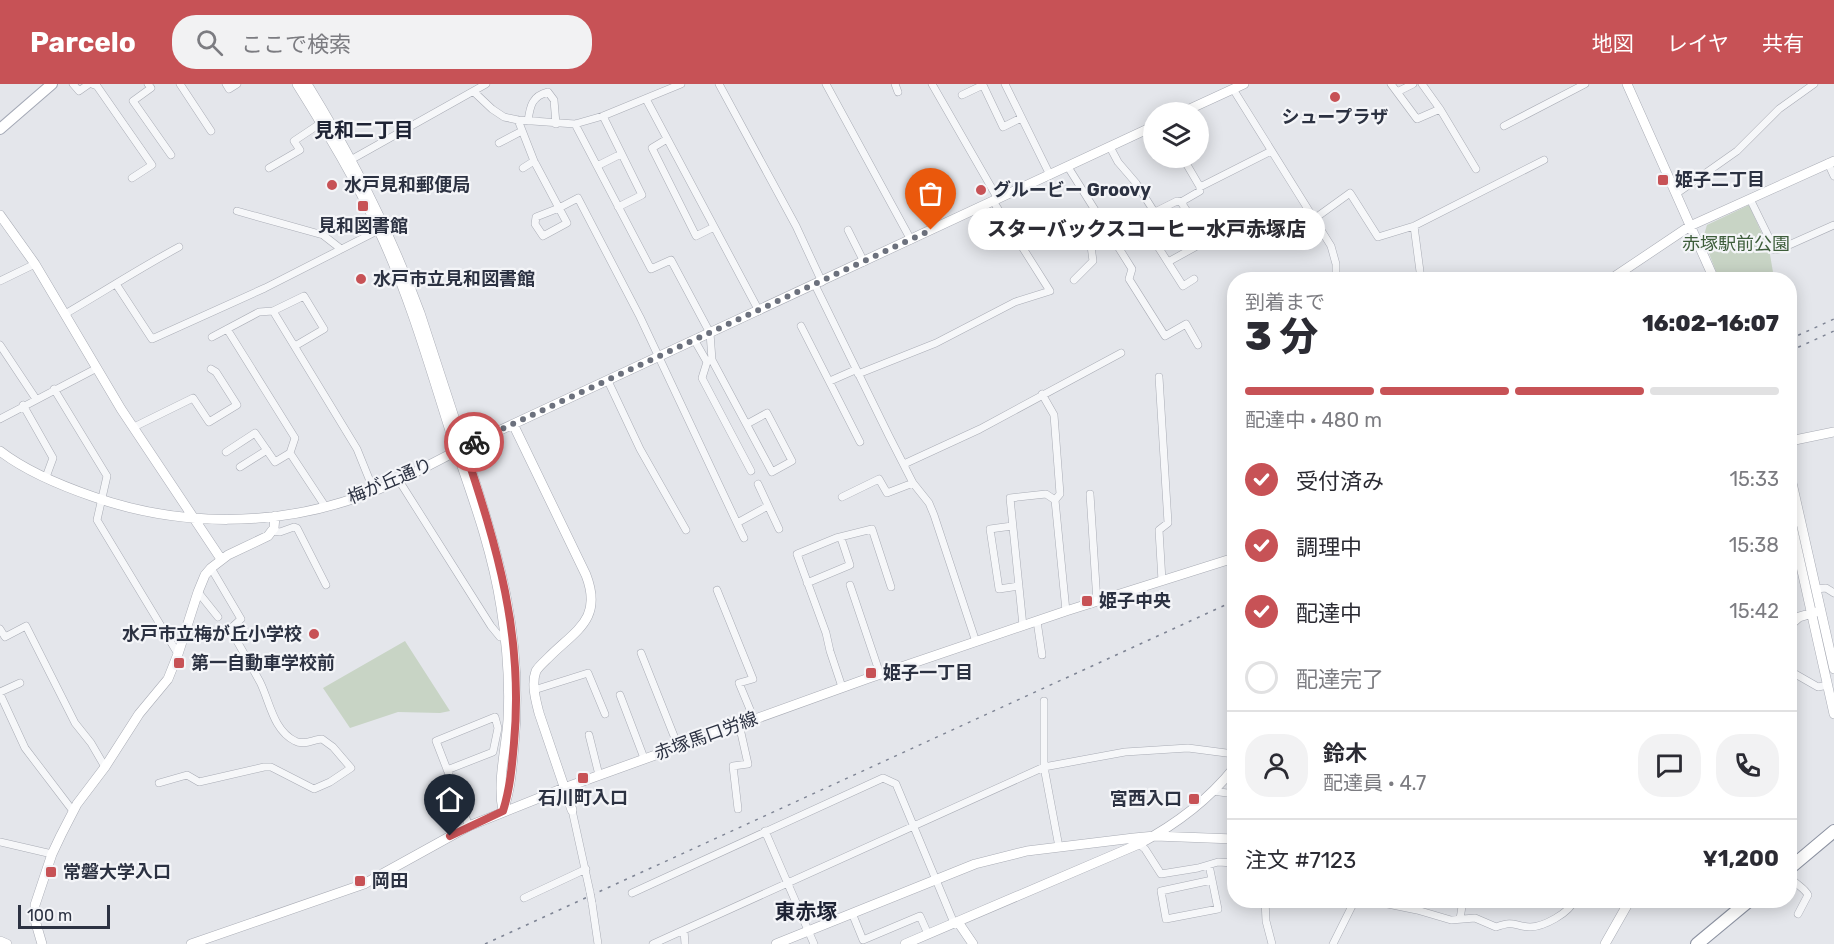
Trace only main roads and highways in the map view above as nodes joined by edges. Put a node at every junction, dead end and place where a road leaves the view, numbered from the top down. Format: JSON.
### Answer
{"nodes":[{"id":1,"x":52,"y":84,"type":"edge"},
{"id":2,"x":0,"y":129,"type":"edge"},
{"id":3,"x":1834,"y":831,"type":"edge"},
{"id":4,"x":1797,"y":862,"type":"edge"},
{"id":5,"x":1740,"y":908,"type":"edge"},
{"id":6,"x":1697,"y":944,"type":"edge"}],
"edges":[{"from":1,"to":2,"type":"main road"},
{"from":3,"to":4,"type":"highway"},
{"from":5,"to":6,"type":"highway"}]}
